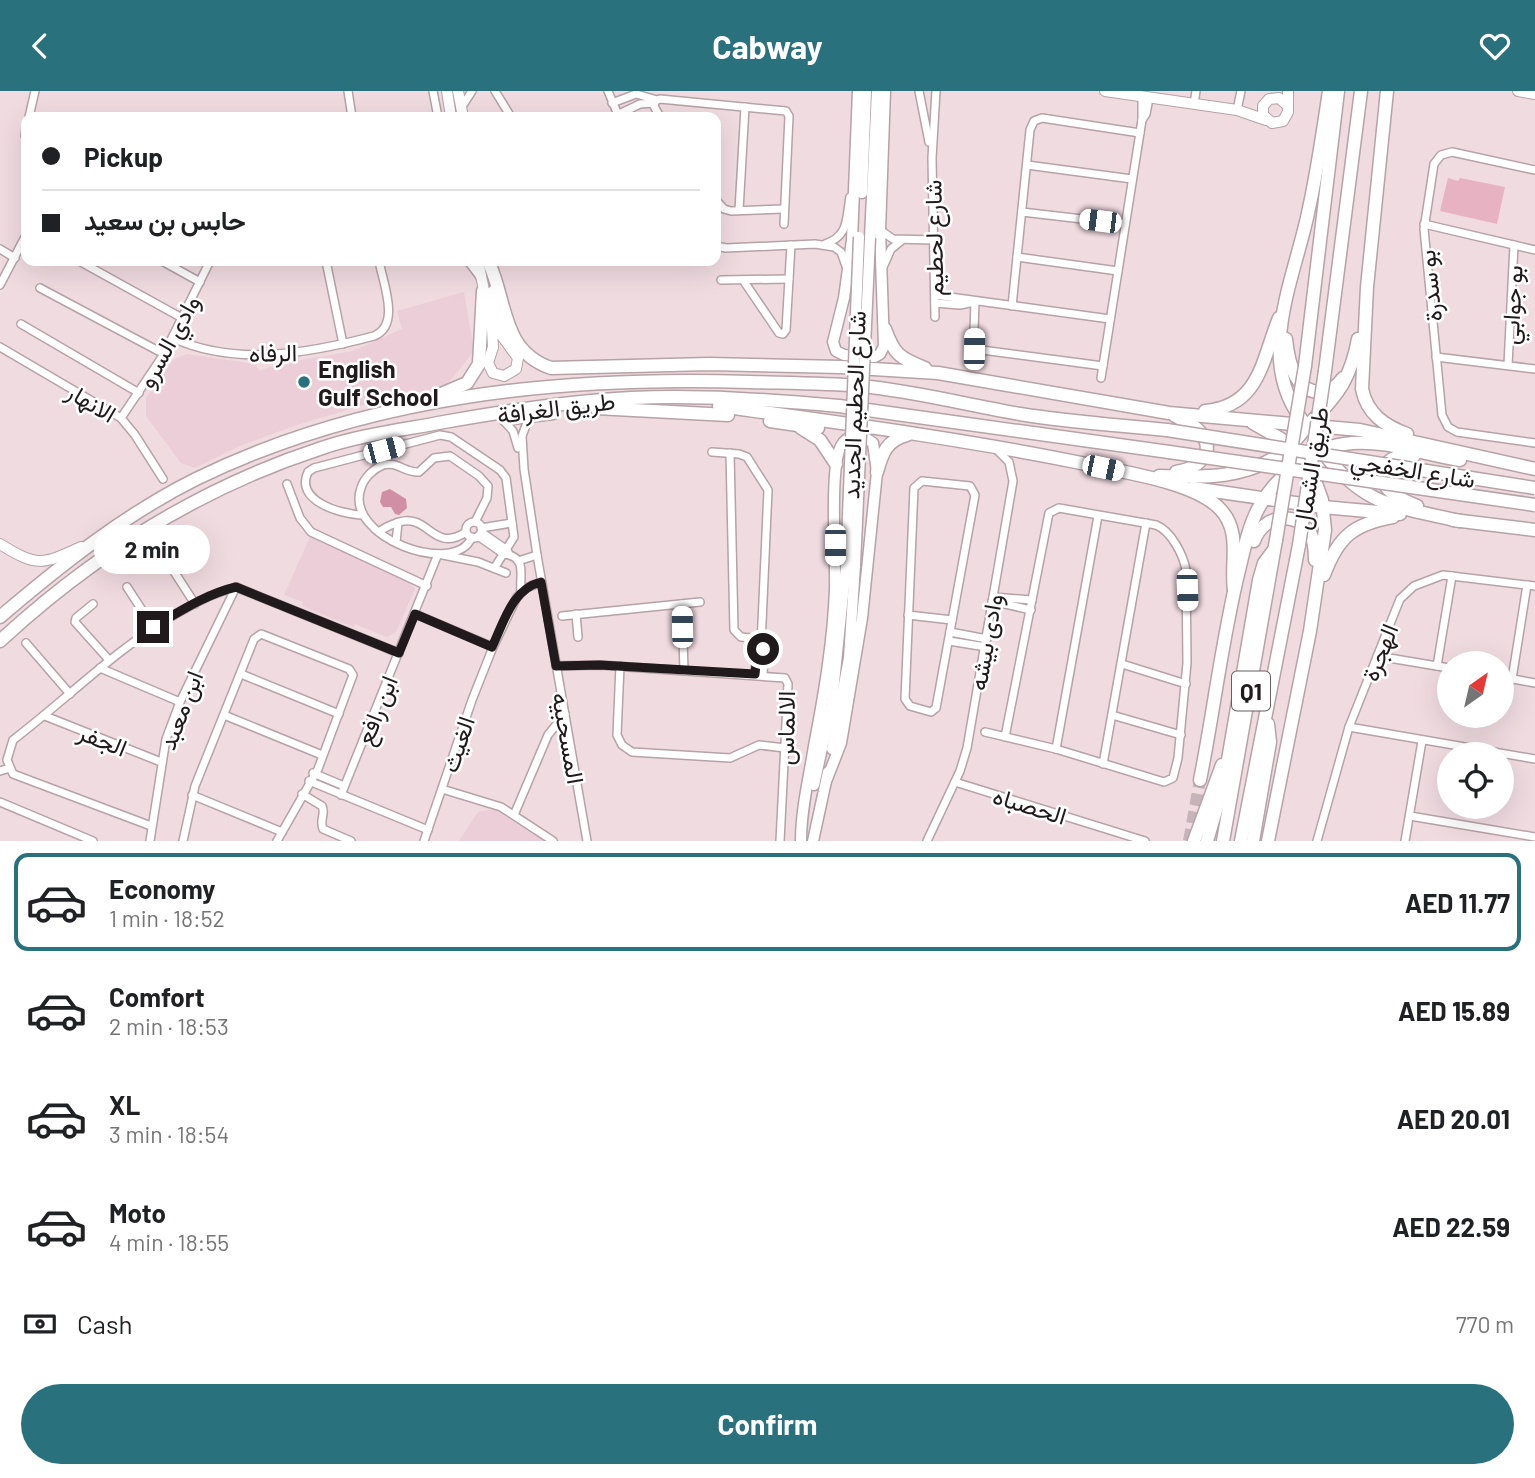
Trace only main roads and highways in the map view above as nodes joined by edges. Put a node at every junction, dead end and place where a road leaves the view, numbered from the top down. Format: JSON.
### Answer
{"nodes":[{"id":1,"x":858,"y":91,"type":"edge"},
{"id":2,"x":866,"y":91,"type":"edge"},
{"id":3,"x":877,"y":91,"type":"edge"},
{"id":4,"x":885,"y":91,"type":"edge"},
{"id":5,"x":1329,"y":91,"type":"edge"},
{"id":6,"x":1338,"y":91,"type":"edge"},
{"id":7,"x":1361,"y":91,"type":"edge"},
{"id":8,"x":1387,"y":91,"type":"edge"},
{"id":9,"x":865,"y":237,"type":"junction"},
{"id":10,"x":488,"y":266,"type":"edge"},
{"id":11,"x":482,"y":286,"type":"road end"},
{"id":12,"x":1367,"y":287,"type":"junction"},
{"id":13,"x":1285,"y":304,"type":"junction"},
{"id":14,"x":885,"y":329,"type":"junction"},
{"id":15,"x":709,"y":364,"type":"junction"},
{"id":16,"x":1352,"y":364,"type":"junction"},
{"id":17,"x":938,"y":373,"type":"junction"},
{"id":18,"x":591,"y":382,"type":"junction"},
{"id":19,"x":653,"y":398,"type":"junction"},
{"id":20,"x":407,"y":408,"type":"junction"},
{"id":21,"x":1169,"y":413,"type":"junction"},
{"id":22,"x":1246,"y":419,"type":"junction"},
{"id":23,"x":432,"y":424,"type":"junction"},
{"id":24,"x":791,"y":425,"type":"junction"},
{"id":25,"x":1307,"y":426,"type":"junction"},
{"id":26,"x":1167,"y":430,"type":"joint"},
{"id":27,"x":894,"y":431,"type":"junction"},
{"id":28,"x":913,"y":434,"type":"junction"},
{"id":29,"x":1289,"y":447,"type":"junction"},
{"id":30,"x":1321,"y":449,"type":"junction"},
{"id":31,"x":1168,"y":452,"type":"joint"},
{"id":32,"x":1438,"y":457,"type":"junction"},
{"id":33,"x":1303,"y":461,"type":"junction"},
{"id":34,"x":836,"y":464,"type":"junction"},
{"id":35,"x":1534,"y":469,"type":"edge"},
{"id":36,"x":877,"y":472,"type":"junction"},
{"id":37,"x":1141,"y":476,"type":"junction"},
{"id":38,"x":1171,"y":485,"type":"junction"},
{"id":39,"x":1535,"y":488,"type":"edge"},
{"id":40,"x":1265,"y":498,"type":"junction"},
{"id":41,"x":1535,"y":505,"type":"edge"},
{"id":42,"x":1323,"y":507,"type":"junction"},
{"id":43,"x":1409,"y":515,"type":"junction"},
{"id":44,"x":1460,"y":521,"type":"junction"},
{"id":45,"x":1533,"y":530,"type":"edge"},
{"id":46,"x":1276,"y":544,"type":"junction"},
{"id":47,"x":851,"y":566,"type":"junction"},
{"id":48,"x":1234,"y":590,"type":"junction"},
{"id":49,"x":1314,"y":606,"type":"junction"},
{"id":50,"x":0,"y":617,"type":"edge"},
{"id":51,"x":0,"y":641,"type":"edge"},
{"id":52,"x":1266,"y":714,"type":"junction"},
{"id":53,"x":1207,"y":748,"type":"junction"},
{"id":54,"x":1227,"y":756,"type":"junction"},
{"id":55,"x":1213,"y":768,"type":"dead end"},
{"id":56,"x":827,"y":779,"type":"junction"},
{"id":57,"x":1200,"y":780,"type":"tunnel mouth"},
{"id":58,"x":802,"y":841,"type":"edge"},
{"id":59,"x":813,"y":841,"type":"edge"},
{"id":60,"x":1194,"y":841,"type":"edge"},
{"id":61,"x":1207,"y":841,"type":"edge"},
{"id":62,"x":1223,"y":841,"type":"edge"},
{"id":63,"x":1241,"y":841,"type":"edge"},
{"id":64,"x":1252,"y":841,"type":"edge"},
{"id":65,"x":1268,"y":841,"type":"edge"}],
"edges":[{"from":1,"to":14,"type":"main road"},
{"from":2,"to":9,"type":"main road","name":"شارع الحطيم الجديد"},
{"from":3,"to":9,"type":"main road","name":"شارع الحطيم الجديد"},
{"from":4,"to":14,"type":"main road"},
{"from":5,"to":13,"type":"highway"},
{"from":6,"to":46,"type":"highway","name":"طريق الشمال","number":"Q1","bridge":true},
{"from":7,"to":52,"type":"highway","name":"طريق الشمال","number":"Q1","bridge":true},
{"from":8,"to":12,"type":"highway"},
{"from":9,"to":47,"type":"main road","name":"شارع الحطيم الجديد","bridge":true},
{"from":10,"to":15,"type":"highway"},
{"from":11,"to":20,"type":"highway"},
{"from":12,"to":16,"type":"highway"},
{"from":12,"to":35,"type":"highway"},
{"from":13,"to":16,"type":"highway"},
{"from":13,"to":21,"type":"highway"},
{"from":13,"to":25,"type":"highway"},
{"from":14,"to":17,"type":"highway"},
{"from":15,"to":17,"type":"highway"},
{"from":15,"to":18,"type":"highway"},
{"from":16,"to":25,"type":"highway"},
{"from":17,"to":21,"type":"highway"},
{"from":18,"to":20,"type":"highway","name":"طريق الغرافة"},
{"from":18,"to":26,"type":"highway","name":"طريق الغرافة"},
{"from":19,"to":23,"type":"highway","name":"طريق الغرافة"},
{"from":19,"to":27,"type":"highway"},
{"from":19,"to":31,"type":"highway","name":"طريق الغرافة"},
{"from":20,"to":50,"type":"highway","name":"طريق الغرافة"},
{"from":21,"to":22,"type":"highway"},
{"from":21,"to":37,"type":"highway"},
{"from":22,"to":25,"type":"highway"},
{"from":22,"to":29,"type":"highway"},
{"from":23,"to":24,"type":"highway"},
{"from":23,"to":51,"type":"highway","name":"طريق الغرافة"},
{"from":24,"to":27,"type":"highway"},
{"from":24,"to":34,"type":"highway"},
{"from":25,"to":29,"type":"highway"},
{"from":25,"to":30,"type":"highway"},
{"from":25,"to":35,"type":"highway"},
{"from":26,"to":39,"type":"highway","name":"شارع الخفجي","bridge":true},
{"from":27,"to":28,"type":"highway"},
{"from":28,"to":36,"type":"highway"},
{"from":28,"to":37,"type":"highway"},
{"from":29,"to":33,"type":"highway"},
{"from":29,"to":37,"type":"highway"},
{"from":30,"to":32,"type":"highway"},
{"from":30,"to":33,"type":"highway"},
{"from":30,"to":44,"type":"highway"},
{"from":31,"to":41,"type":"highway","name":"شارع الخفجي","bridge":true},
{"from":32,"to":35,"type":"highway"},
{"from":32,"to":45,"type":"highway"},
{"from":33,"to":40,"type":"highway"},
{"from":33,"to":42,"type":"highway"},
{"from":34,"to":36,"type":"main road"},
{"from":34,"to":58,"type":"main road"},
{"from":36,"to":56,"type":"main road"},
{"from":37,"to":38,"type":"highway"},
{"from":38,"to":40,"type":"highway"},
{"from":38,"to":48,"type":"highway"},
{"from":40,"to":42,"type":"highway"},
{"from":40,"to":48,"type":"highway"},
{"from":42,"to":43,"type":"highway"},
{"from":42,"to":49,"type":"highway"},
{"from":43,"to":44,"type":"highway"},
{"from":43,"to":49,"type":"highway"},
{"from":44,"to":45,"type":"highway"},
{"from":46,"to":54,"type":"highway"},
{"from":46,"to":62,"type":"highway","name":"طريق الشمال","number":"Q1"},
{"from":47,"to":56,"type":"main road","name":"شارع الحطيم الجديد"},
{"from":47,"to":58,"type":"main road","name":"شارع الحطيم الجديد"},
{"from":48,"to":49,"type":"highway"},
{"from":48,"to":53,"type":"highway"},
{"from":49,"to":65,"type":"highway"},
{"from":52,"to":63,"type":"highway","name":"طريق الشمال","number":"Q1"},
{"from":52,"to":64,"type":"highway"},
{"from":53,"to":55,"type":"highway"},
{"from":53,"to":57,"type":"highway"},
{"from":54,"to":60,"type":"highway"},
{"from":54,"to":61,"type":"highway"},
{"from":56,"to":59,"type":"main road","name":"شارع الحطيم الجديد"}]}
